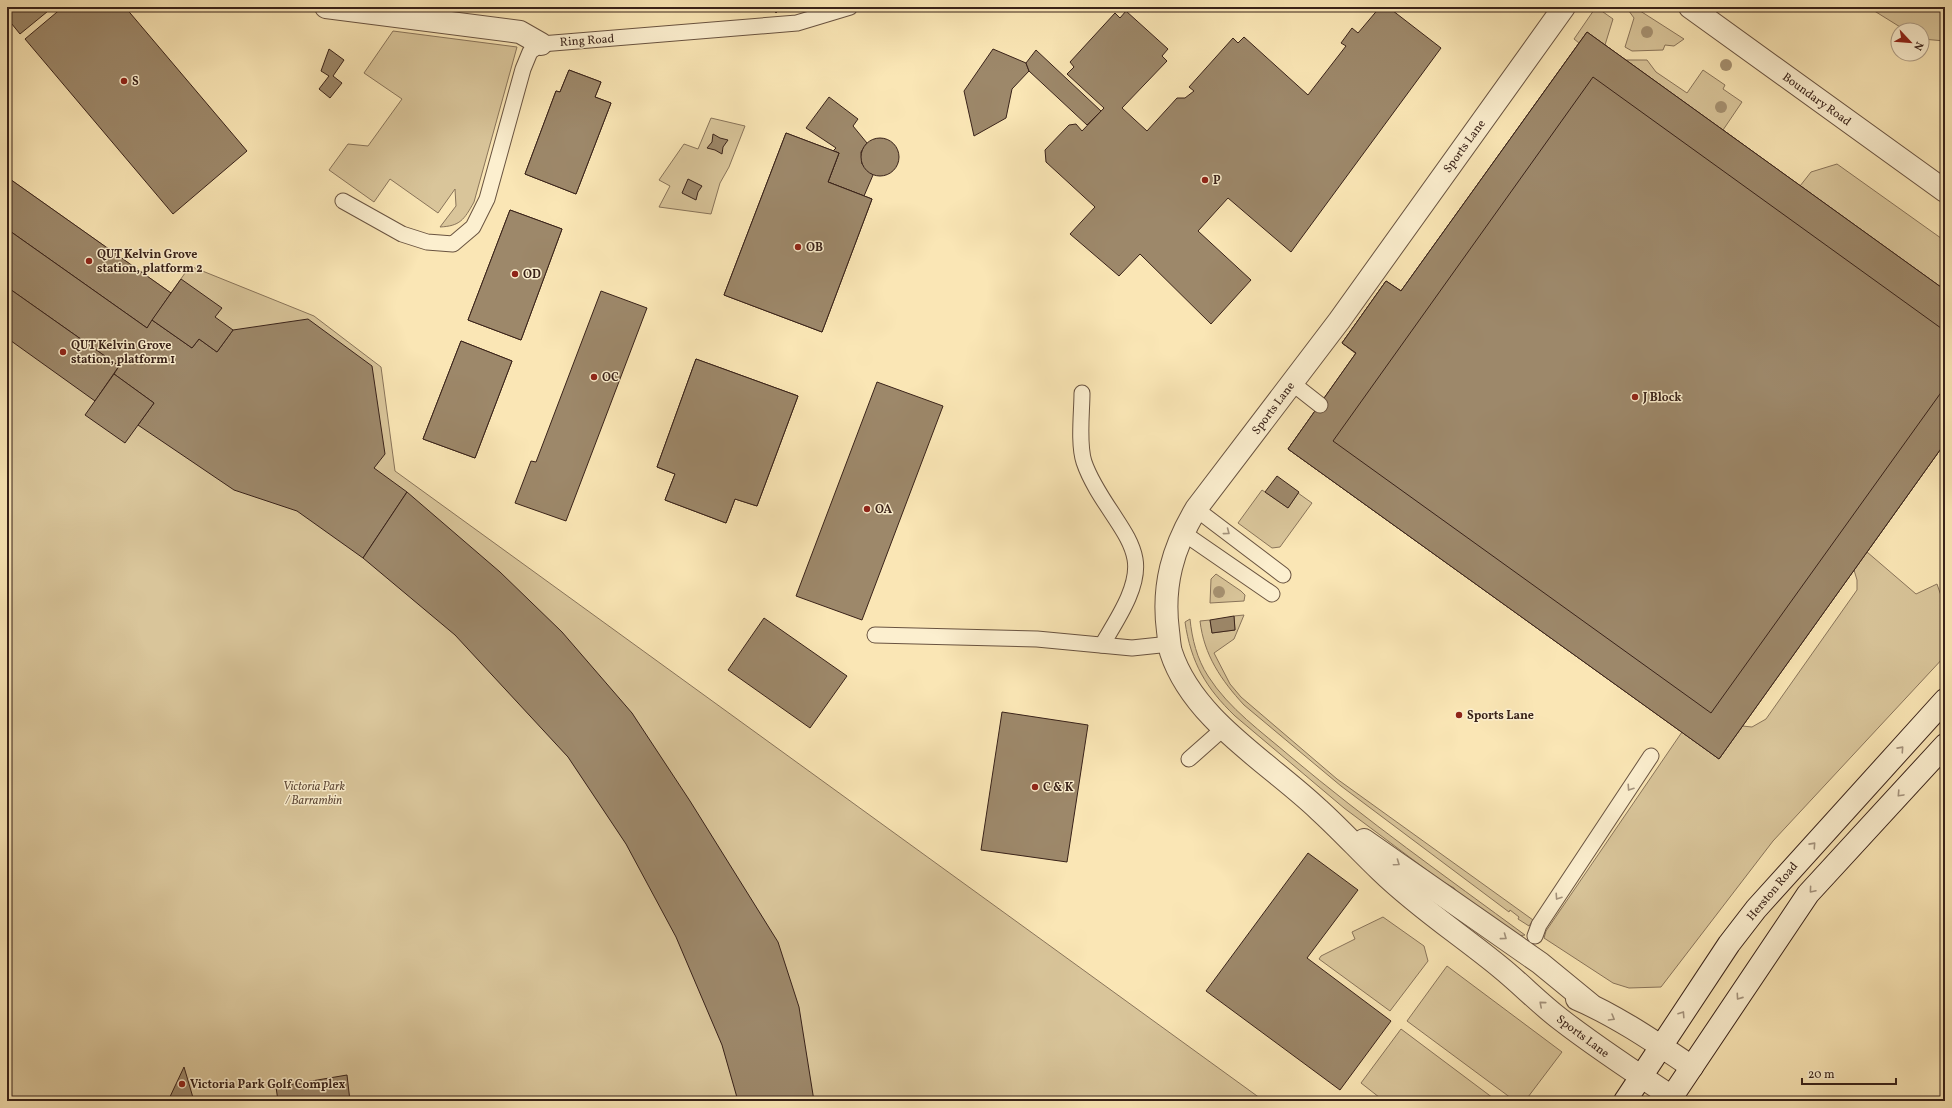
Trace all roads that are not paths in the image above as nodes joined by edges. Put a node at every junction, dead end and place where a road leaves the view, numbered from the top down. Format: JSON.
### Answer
{"nodes":[{"id":1,"x":326,"y":7,"type":"edge"},
{"id":2,"x":850,"y":7,"type":"edge"},
{"id":3,"x":1564,"y":7,"type":"edge"},
{"id":4,"x":1690,"y":7,"type":"edge"},
{"id":5,"x":541,"y":44,"type":"junction"},
{"id":6,"x":1945,"y":190,"type":"edge"},
{"id":7,"x":342,"y":201,"type":"dead end"},
{"id":8,"x":1292,"y":383,"type":"junction"},
{"id":9,"x":1082,"y":393,"type":"dead end"},
{"id":10,"x":1320,"y":405,"type":"dead end"},
{"id":11,"x":1196,"y":509,"type":"junction"},
{"id":12,"x":1182,"y":532,"type":"junction"},
{"id":13,"x":1283,"y":575,"type":"dead end"},
{"id":14,"x":1272,"y":594,"type":"dead end"},
{"id":15,"x":875,"y":635,"type":"dead end"},
{"id":16,"x":1170,"y":644,"type":"junction"},
{"id":17,"x":1102,"y":645,"type":"junction"},
{"id":18,"x":1945,"y":700,"type":"edge"},
{"id":19,"x":1224,"y":728,"type":"junction"},
{"id":20,"x":1945,"y":745,"type":"edge"},
{"id":21,"x":1652,"y":756,"type":"dead end"},
{"id":22,"x":1189,"y":759,"type":"dead end"},
{"id":23,"x":1319,"y":809,"type":"junction"},
{"id":24,"x":1535,"y":936,"type":"dead end"},
{"id":25,"x":1500,"y":967,"type":"junction"},
{"id":26,"x":1590,"y":1004,"type":"junction"},
{"id":27,"x":1661,"y":1046,"type":"junction"},
{"id":28,"x":1692,"y":1067,"type":"junction"},
{"id":29,"x":1641,"y":1076,"type":"junction"},
{"id":30,"x":1671,"y":1099,"type":"edge"},
{"id":31,"x":1625,"y":1101,"type":"edge"}],
"edges":[{"from":1,"to":5,"type":"street"},
{"from":2,"to":5,"type":"lane","name":"Ring Road"},
{"from":3,"to":8,"type":"street","name":"Sports Lane"},
{"from":4,"to":6,"type":"street","name":"Boundary Road"},
{"from":5,"to":7,"type":"lane"},
{"from":8,"to":10,"type":"lane"},
{"from":8,"to":11,"type":"street","name":"Sports Lane"},
{"from":9,"to":17,"type":"lane"},
{"from":11,"to":12,"type":"street","name":"Sports Lane"},
{"from":11,"to":13,"type":"lane","one_way":true},
{"from":12,"to":14,"type":"lane"},
{"from":12,"to":16,"type":"street","name":"Sports Lane"},
{"from":15,"to":17,"type":"lane"},
{"from":16,"to":17,"type":"lane"},
{"from":16,"to":19,"type":"street","name":"Sports Lane"},
{"from":27,"to":18,"type":"street","name":"Herston Road","one_way":true},
{"from":19,"to":22,"type":"lane"},
{"from":19,"to":23,"type":"street","name":"Sports Lane"},
{"from":20,"to":28,"type":"street","one_way":true},
{"from":21,"to":24,"type":"lane","one_way":true},
{"from":23,"to":25,"type":"street","name":"Sports Lane"},
{"from":23,"to":26,"type":"street","name":"Sports Lane","one_way":true},
{"from":25,"to":26,"type":"street","name":"Sports Lane"},
{"from":29,"to":25,"type":"street","name":"Sports Lane","one_way":true},
{"from":26,"to":27,"type":"street","name":"Sports Lane","one_way":true},
{"from":27,"to":28,"type":"street","name":"Sports Lane"},
{"from":27,"to":29,"type":"street","name":"Herston Road"},
{"from":28,"to":30,"type":"street"},
{"from":29,"to":30,"type":"street","name":"Sports Lane"},
{"from":29,"to":31,"type":"street","name":"Herston Road"}]}
